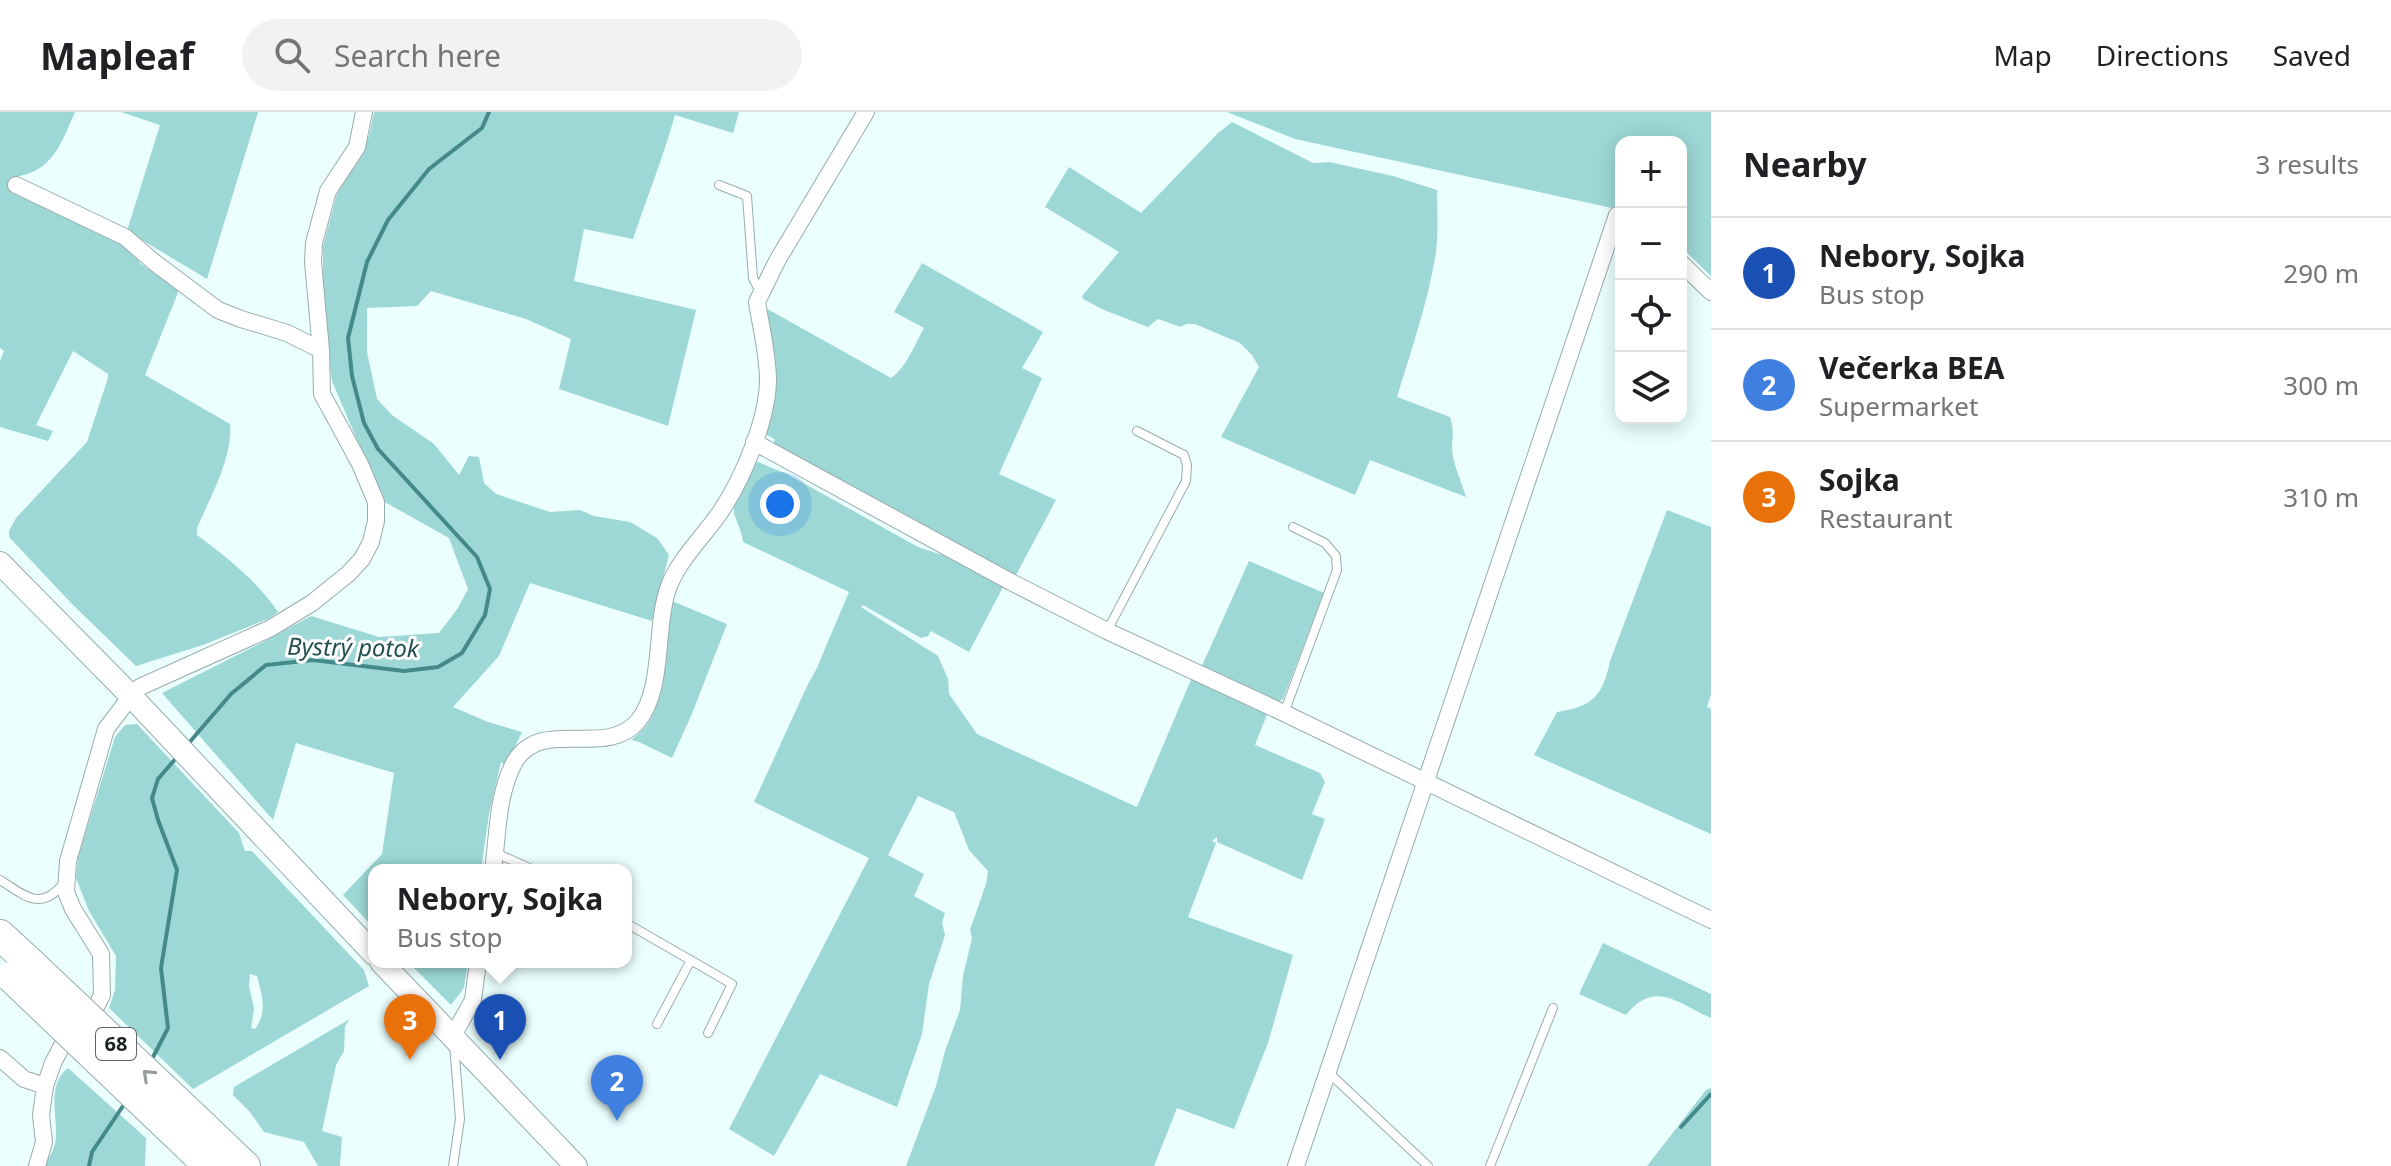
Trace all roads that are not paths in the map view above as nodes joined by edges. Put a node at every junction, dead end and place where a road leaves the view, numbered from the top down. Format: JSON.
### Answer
{"nodes":[{"id":1,"x":364,"y":112,"type":"edge"},
{"id":2,"x":866,"y":112,"type":"edge"},
{"id":3,"x":16,"y":185,"type":"dead end"},
{"id":4,"x":719,"y":185,"type":"dead end"},
{"id":5,"x":1615,"y":221,"type":"edge"},
{"id":6,"x":1687,"y":269,"type":"edge"},
{"id":7,"x":760,"y":292,"type":"junction"},
{"id":8,"x":1711,"y":292,"type":"edge"},
{"id":9,"x":321,"y":350,"type":"junction"},
{"id":10,"x":1137,"y":431,"type":"dead end"},
{"id":11,"x":754,"y":442,"type":"junction"},
{"id":12,"x":1293,"y":527,"type":"dead end"},
{"id":13,"x":0,"y":563,"type":"edge"},
{"id":14,"x":1107,"y":631,"type":"junction"},
{"id":15,"x":131,"y":696,"type":"junction"},
{"id":16,"x":1284,"y":713,"type":"junction"},
{"id":17,"x":1426,"y":781,"type":"junction"},
{"id":18,"x":495,"y":852,"type":"junction"},
{"id":19,"x":494,"y":864,"type":"edge"},
{"id":20,"x":521,"y":864,"type":"edge"},
{"id":21,"x":0,"y":880,"type":"edge"},
{"id":22,"x":66,"y":880,"type":"junction"},
{"id":23,"x":1711,"y":920,"type":"edge"},
{"id":24,"x":632,"y":926,"type":"edge"},
{"id":25,"x":0,"y":935,"type":"edge"},
{"id":26,"x":368,"y":948,"type":"edge"},
{"id":27,"x":691,"y":960,"type":"junction"},
{"id":28,"x":13,"y":968,"type":"edge"},
{"id":29,"x":387,"y":968,"type":"edge"},
{"id":30,"x":477,"y":968,"type":"edge"},
{"id":31,"x":1553,"y":1008,"type":"dead end"},
{"id":32,"x":657,"y":1024,"type":"dead end"},
{"id":33,"x":708,"y":1033,"type":"dead end"},
{"id":34,"x":453,"y":1036,"type":"junction"},
{"id":35,"x":0,"y":1058,"type":"edge"},
{"id":36,"x":1328,"y":1072,"type":"junction"},
{"id":37,"x":45,"y":1086,"type":"junction"},
{"id":38,"x":201,"y":1147,"type":"edge"},
{"id":39,"x":37,"y":1166,"type":"edge"},
{"id":40,"x":245,"y":1166,"type":"edge"},
{"id":41,"x":453,"y":1166,"type":"edge"},
{"id":42,"x":576,"y":1166,"type":"edge"},
{"id":43,"x":1296,"y":1166,"type":"edge"},
{"id":44,"x":1428,"y":1166,"type":"edge"},
{"id":45,"x":1490,"y":1166,"type":"edge"}],
"edges":[{"from":1,"to":9,"type":"street"},
{"from":2,"to":7,"type":"street"},
{"from":3,"to":9,"type":"street"},
{"from":4,"to":7,"type":"lane"},
{"from":5,"to":17,"type":"street"},
{"from":6,"to":8,"type":"street"},
{"from":7,"to":11,"type":"street"},
{"from":9,"to":15,"type":"street"},
{"from":10,"to":14,"type":"lane"},
{"from":11,"to":14,"type":"street"},
{"from":11,"to":18,"type":"street"},
{"from":12,"to":16,"type":"lane"},
{"from":13,"to":15,"type":"main road"},
{"from":14,"to":16,"type":"street"},
{"from":15,"to":22,"type":"street"},
{"from":15,"to":26,"type":"main road"},
{"from":16,"to":17,"type":"street"},
{"from":17,"to":23,"type":"street"},
{"from":17,"to":36,"type":"street"},
{"from":18,"to":19,"type":"street"},
{"from":18,"to":20,"type":"lane"},
{"from":21,"to":22,"type":"lane"},
{"from":22,"to":37,"type":"street"},
{"from":24,"to":27,"type":"lane"},
{"from":25,"to":28,"type":"highway","number":"68"},
{"from":27,"to":32,"type":"lane"},
{"from":27,"to":33,"type":"lane"},
{"from":28,"to":38,"type":"highway","number":"68","bridge":true},
{"from":29,"to":34,"type":"main road"},
{"from":30,"to":34,"type":"street"},
{"from":31,"to":45,"type":"lane"},
{"from":34,"to":41,"type":"lane"},
{"from":34,"to":42,"type":"main road"},
{"from":35,"to":37,"type":"street"},
{"from":36,"to":43,"type":"street"},
{"from":36,"to":44,"type":"lane"},
{"from":37,"to":39,"type":"street"},
{"from":38,"to":40,"type":"highway","number":"68"}]}
